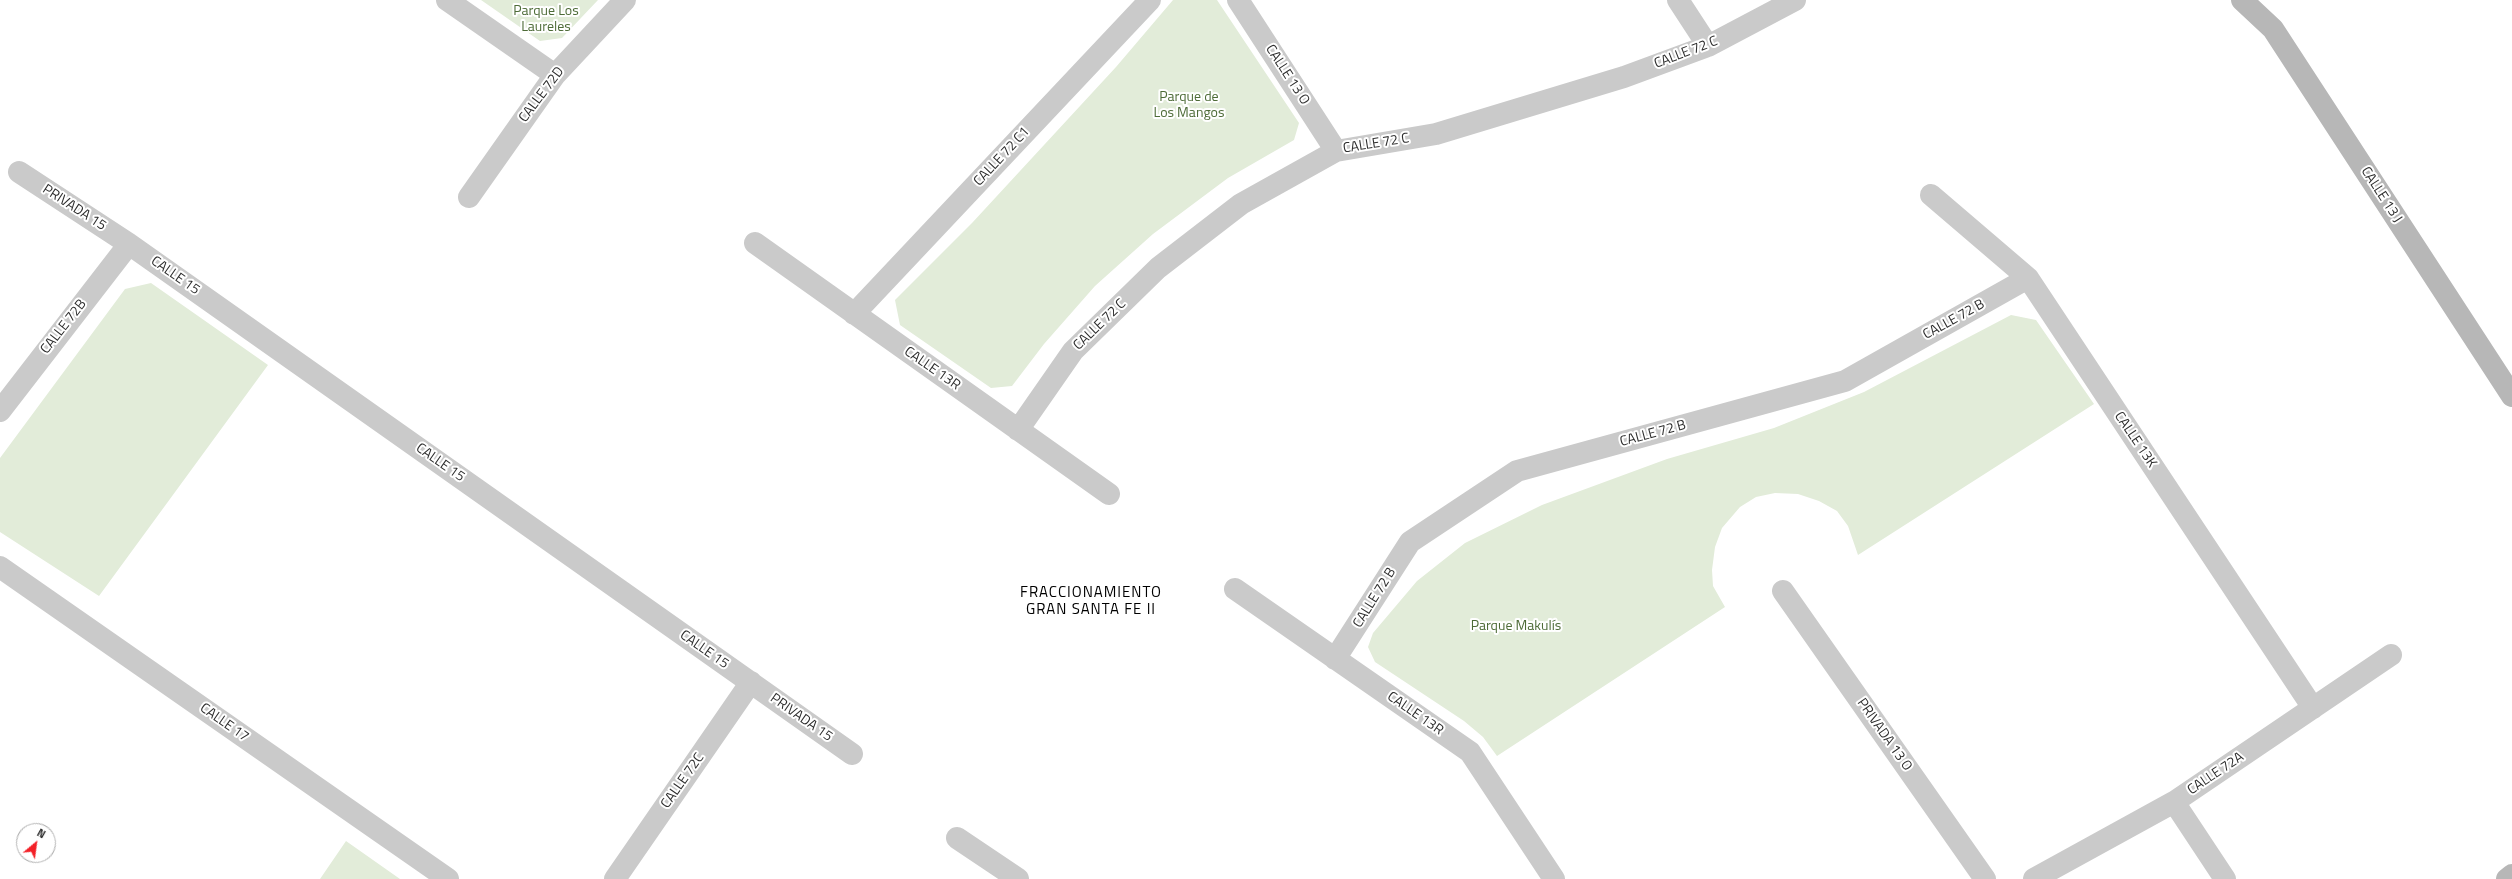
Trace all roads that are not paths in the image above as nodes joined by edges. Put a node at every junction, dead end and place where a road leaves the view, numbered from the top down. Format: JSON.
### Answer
{"nodes":[{"id":1,"x":447,"y":0,"type":"edge"},
{"id":2,"x":625,"y":0,"type":"edge"},
{"id":3,"x":1150,"y":0,"type":"edge"},
{"id":4,"x":1238,"y":0,"type":"edge"},
{"id":5,"x":1678,"y":0,"type":"edge"},
{"id":6,"x":1794,"y":0,"type":"edge"},
{"id":7,"x":2242,"y":0,"type":"edge"},
{"id":8,"x":1708,"y":46,"type":"junction"},
{"id":9,"x":555,"y":75,"type":"junction"},
{"id":10,"x":1336,"y":151,"type":"junction"},
{"id":11,"x":19,"y":172,"type":"dead end"},
{"id":12,"x":1931,"y":195,"type":"dead end"},
{"id":13,"x":468,"y":197,"type":"dead end"},
{"id":14,"x":755,"y":243,"type":"dead end"},
{"id":15,"x":129,"y":244,"type":"junction"},
{"id":16,"x":2028,"y":278,"type":"junction"},
{"id":17,"x":854,"y":314,"type":"junction"},
{"id":18,"x":2510,"y":387,"type":"edge"},
{"id":19,"x":0,"y":411,"type":"edge"},
{"id":20,"x":1018,"y":430,"type":"junction"},
{"id":21,"x":1109,"y":494,"type":"dead end"},
{"id":22,"x":0,"y":567,"type":"edge"},
{"id":23,"x":1235,"y":589,"type":"dead end"},
{"id":24,"x":1783,"y":591,"type":"dead end"},
{"id":25,"x":2391,"y":655,"type":"dead end"},
{"id":26,"x":1335,"y":658,"type":"junction"},
{"id":27,"x":751,"y":682,"type":"junction"},
{"id":28,"x":2313,"y":708,"type":"junction"},
{"id":29,"x":852,"y":754,"type":"dead end"},
{"id":30,"x":2174,"y":802,"type":"junction"},
{"id":31,"x":957,"y":838,"type":"dead end"},
{"id":32,"x":2512,"y":875,"type":"edge"},
{"id":33,"x":448,"y":879,"type":"edge"},
{"id":34,"x":615,"y":879,"type":"edge"},
{"id":35,"x":1018,"y":879,"type":"edge"},
{"id":36,"x":1554,"y":879,"type":"edge"},
{"id":37,"x":1985,"y":879,"type":"edge"},
{"id":38,"x":2034,"y":879,"type":"edge"},
{"id":39,"x":2225,"y":879,"type":"edge"},
{"id":40,"x":2507,"y":879,"type":"edge"}],
"edges":[{"from":1,"to":9,"type":"street"},
{"from":2,"to":9,"type":"street","name":"CALLE 72D"},
{"from":3,"to":17,"type":"street","name":"CALLE 72 C1"},
{"from":4,"to":10,"type":"street","name":"CALLE 13 O"},
{"from":5,"to":8,"type":"street"},
{"from":6,"to":8,"type":"street","name":"CALLE 72 C"},
{"from":7,"to":18,"type":"street","name":"CALLE 13 J"},
{"from":8,"to":10,"type":"street","name":"CALLE 72 C"},
{"from":9,"to":13,"type":"street","name":"CALLE 72D"},
{"from":10,"to":20,"type":"street","name":"CALLE 72 C"},
{"from":11,"to":15,"type":"street","name":"PRIVADA 15"},
{"from":12,"to":16,"type":"street","name":"CALLE 13K"},
{"from":14,"to":17,"type":"street","name":"CALLE 13R"},
{"from":15,"to":19,"type":"street","name":"CALLE 72B"},
{"from":15,"to":27,"type":"street","name":"CALLE 15"},
{"from":16,"to":26,"type":"street","name":"CALLE 72 B"},
{"from":16,"to":28,"type":"street","name":"CALLE 13K"},
{"from":17,"to":20,"type":"street","name":"CALLE 13R"},
{"from":20,"to":21,"type":"street","name":"CALLE 13R"},
{"from":22,"to":33,"type":"street","name":"CALLE 17"},
{"from":23,"to":26,"type":"street","name":"CALLE 13R"},
{"from":24,"to":37,"type":"street","name":"PRIVADA 13 O"},
{"from":25,"to":28,"type":"street","name":"CALLE 72A"},
{"from":26,"to":36,"type":"street","name":"CALLE 13R"},
{"from":27,"to":29,"type":"street","name":"PRIVADA 15"},
{"from":27,"to":34,"type":"street","name":"CALLE 72C"},
{"from":28,"to":30,"type":"street","name":"CALLE 72A"},
{"from":30,"to":38,"type":"street","name":"CALLE 72A"},
{"from":30,"to":39,"type":"street"},
{"from":31,"to":35,"type":"street"},
{"from":32,"to":40,"type":"street"}]}
